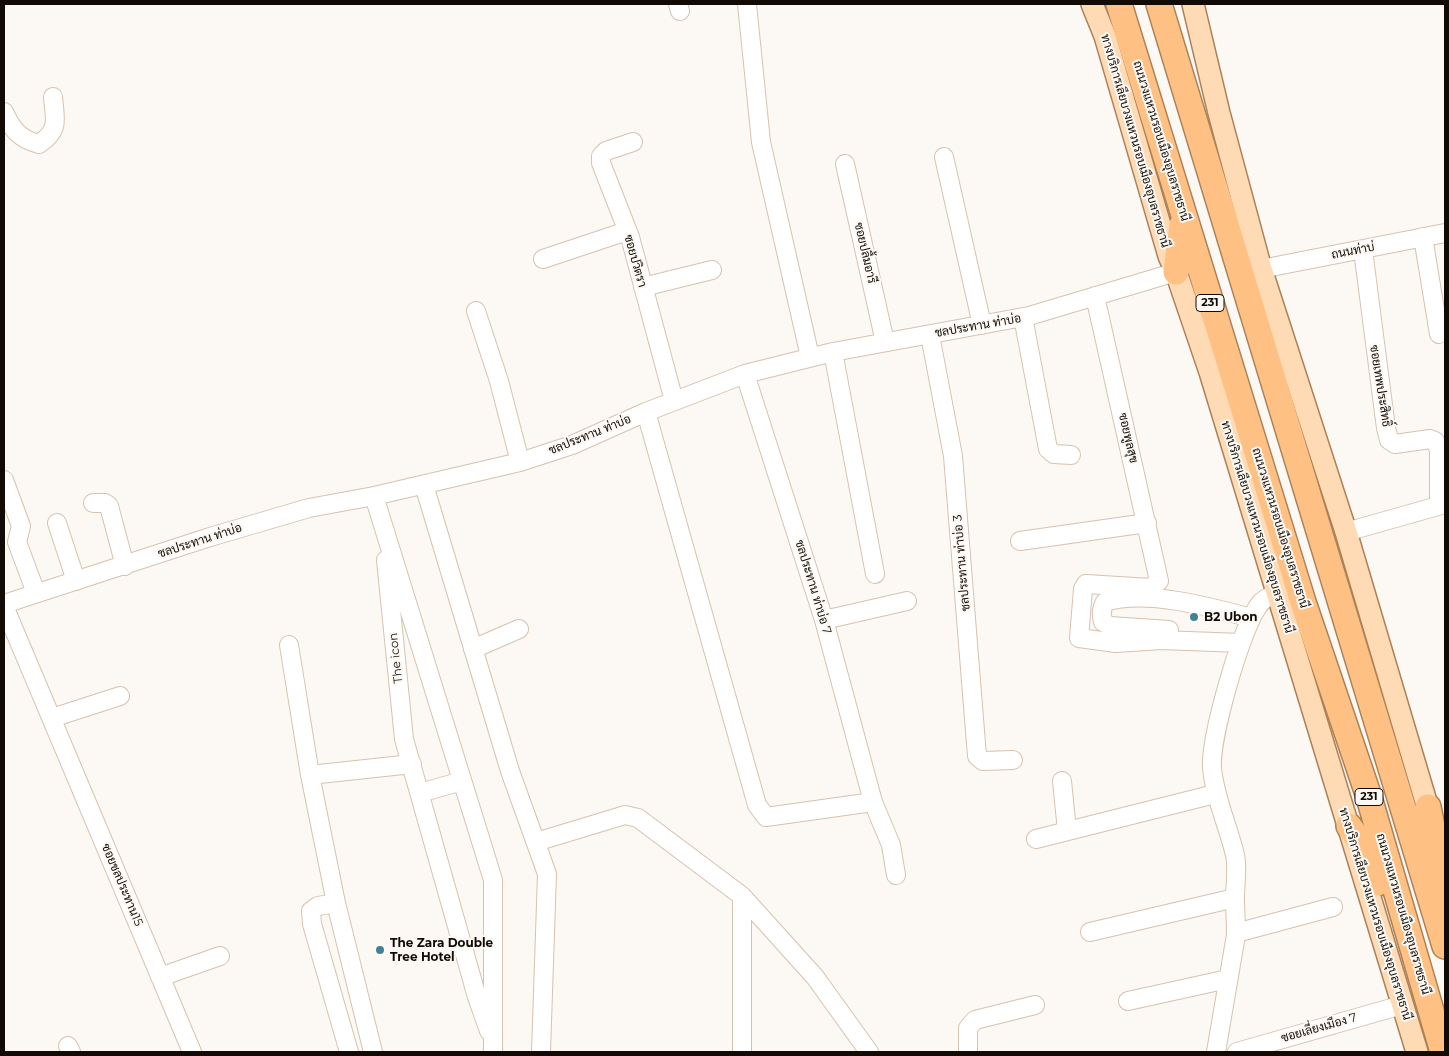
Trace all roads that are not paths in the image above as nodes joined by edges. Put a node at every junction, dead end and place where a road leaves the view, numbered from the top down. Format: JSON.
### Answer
{"nodes":[{"id":1,"x":748,"y":4,"type":"edge"},
{"id":2,"x":1092,"y":4,"type":"edge"},
{"id":3,"x":1119,"y":4,"type":"edge"},
{"id":4,"x":1159,"y":4,"type":"edge"},
{"id":5,"x":1193,"y":4,"type":"edge"},
{"id":6,"x":53,"y":97,"type":"dead end"},
{"id":7,"x":4,"y":112,"type":"edge"},
{"id":8,"x":632,"y":142,"type":"dead end"},
{"id":9,"x":944,"y":157,"type":"dead end"},
{"id":10,"x":845,"y":164,"type":"dead end"},
{"id":11,"x":1221,"y":205,"type":"junction"},
{"id":12,"x":1183,"y":215,"type":"junction"},
{"id":13,"x":628,"y":231,"type":"junction"},
{"id":14,"x":1445,"y":232,"type":"edge"},
{"id":15,"x":1423,"y":237,"type":"junction"},
{"id":16,"x":1363,"y":250,"type":"junction"},
{"id":17,"x":543,"y":259,"type":"dead end"},
{"id":18,"x":1261,"y":269,"type":"junction"},
{"id":19,"x":712,"y":270,"type":"dead end"},
{"id":20,"x":1176,"y":272,"type":"junction"},
{"id":21,"x":643,"y":287,"type":"junction"},
{"id":22,"x":1095,"y":296,"type":"junction"},
{"id":23,"x":476,"y":311,"type":"dead end"},
{"id":24,"x":1023,"y":317,"type":"junction"},
{"id":25,"x":982,"y":325,"type":"junction"},
{"id":26,"x":1439,"y":334,"type":"dead end"},
{"id":27,"x":930,"y":335,"type":"junction"},
{"id":28,"x":886,"y":342,"type":"junction"},
{"id":29,"x":834,"y":352,"type":"junction"},
{"id":30,"x":810,"y":357,"type":"junction"},
{"id":31,"x":745,"y":374,"type":"junction"},
{"id":32,"x":674,"y":401,"type":"junction"},
{"id":33,"x":646,"y":412,"type":"junction"},
{"id":34,"x":1071,"y":455,"type":"dead end"},
{"id":35,"x":520,"y":462,"type":"junction"},
{"id":36,"x":4,"y":480,"type":"edge"},
{"id":37,"x":424,"y":485,"type":"junction"},
{"id":38,"x":374,"y":496,"type":"junction"},
{"id":39,"x":93,"y":503,"type":"dead end"},
{"id":40,"x":1442,"y":504,"type":"edge"},
{"id":41,"x":382,"y":520,"type":"junction"},
{"id":42,"x":57,"y":523,"type":"dead end"},
{"id":43,"x":1147,"y":523,"type":"junction"},
{"id":44,"x":1346,"y":532,"type":"junction"},
{"id":45,"x":1020,"y":541,"type":"dead end"},
{"id":46,"x":125,"y":566,"type":"junction"},
{"id":47,"x":875,"y":574,"type":"dead end"},
{"id":48,"x":76,"y":580,"type":"junction"},
{"id":49,"x":36,"y":593,"type":"junction"},
{"id":50,"x":1278,"y":594,"type":"junction"},
{"id":51,"x":907,"y":600,"type":"dead end"},
{"id":52,"x":4,"y":605,"type":"edge"},
{"id":53,"x":1251,"y":618,"type":"junction"},
{"id":54,"x":824,"y":620,"type":"junction"},
{"id":55,"x":519,"y":629,"type":"dead end"},
{"id":56,"x":1243,"y":639,"type":"junction"},
{"id":57,"x":290,"y":645,"type":"dead end"},
{"id":58,"x":473,"y":649,"type":"junction"},
{"id":59,"x":120,"y":696,"type":"dead end"},
{"id":60,"x":52,"y":718,"type":"junction"},
{"id":61,"x":1013,"y":760,"type":"dead end"},
{"id":62,"x":412,"y":764,"type":"junction"},
{"id":63,"x":310,"y":775,"type":"junction"},
{"id":64,"x":462,"y":781,"type":"junction"},
{"id":65,"x":1062,"y":781,"type":"dead end"},
{"id":66,"x":420,"y":793,"type":"junction"},
{"id":67,"x":1215,"y":794,"type":"junction"},
{"id":68,"x":873,"y":802,"type":"junction"},
{"id":69,"x":1428,"y":807,"type":"junction"},
{"id":70,"x":1349,"y":826,"type":"junction"},
{"id":71,"x":1068,"y":831,"type":"junction"},
{"id":72,"x":1036,"y":839,"type":"dead end"},
{"id":73,"x":536,"y":842,"type":"junction"},
{"id":74,"x":1445,"y":862,"type":"edge"},
{"id":75,"x":896,"y":875,"type":"dead end"},
{"id":76,"x":1445,"y":890,"type":"edge"},
{"id":77,"x":742,"y":896,"type":"junction"},
{"id":78,"x":1235,"y":898,"type":"junction"},
{"id":79,"x":336,"y":903,"type":"junction"},
{"id":80,"x":1333,"y":907,"type":"dead end"},
{"id":81,"x":1090,"y":932,"type":"dead end"},
{"id":82,"x":1236,"y":933,"type":"junction"},
{"id":83,"x":1445,"y":946,"type":"edge"},
{"id":84,"x":220,"y":956,"type":"dead end"},
{"id":85,"x":160,"y":976,"type":"junction"},
{"id":86,"x":1228,"y":979,"type":"junction"},
{"id":87,"x":1426,"y":995,"type":"junction"},
{"id":88,"x":1128,"y":1001,"type":"dead end"},
{"id":89,"x":1035,"y":1005,"type":"dead end"},
{"id":90,"x":1402,"y":1005,"type":"junction"},
{"id":91,"x":493,"y":1047,"type":"edge"},
{"id":92,"x":1272,"y":1047,"type":"edge"},
{"id":93,"x":192,"y":1052,"type":"edge"},
{"id":94,"x":349,"y":1052,"type":"edge"},
{"id":95,"x":373,"y":1052,"type":"edge"},
{"id":96,"x":541,"y":1052,"type":"edge"},
{"id":97,"x":742,"y":1052,"type":"edge"},
{"id":98,"x":869,"y":1052,"type":"edge"},
{"id":99,"x":968,"y":1052,"type":"edge"},
{"id":100,"x":1216,"y":1052,"type":"edge"},
{"id":101,"x":1237,"y":1052,"type":"edge"},
{"id":102,"x":1417,"y":1052,"type":"edge"},
{"id":103,"x":1444,"y":1052,"type":"edge"}],
"edges":[{"from":1,"to":30,"type":"street"},
{"from":2,"to":20,"type":"main road","name":"ทางบริการเลียบวงแหวนรอบเมืองอุบลราชธานี"},
{"from":3,"to":12,"type":"highway","name":"ถนนวงแหวนรอบเมืองอุบลราชธานี","number":"231"},
{"from":4,"to":11,"type":"highway","number":"231"},
{"from":5,"to":18,"type":"main road"},
{"from":6,"to":7,"type":"street"},
{"from":8,"to":13,"type":"street","name":"ซอยปวิตรา"},
{"from":9,"to":25,"type":"street"},
{"from":10,"to":28,"type":"street","name":"ซอยปลื้มอารี"},
{"from":11,"to":18,"type":"highway"},
{"from":11,"to":83,"type":"highway","number":"231"},
{"from":12,"to":20,"type":"highway"},
{"from":12,"to":87,"type":"highway","name":"ถนนวงแหวนรอบเมืองอุบลราชธานี","number":"231"},
{"from":13,"to":17,"type":"street"},
{"from":13,"to":21,"type":"street","name":"ซอยปวิตรา"},
{"from":14,"to":15,"type":"street","name":"ถนนท่าบ่"},
{"from":15,"to":16,"type":"street","name":"ถนนท่าบ่"},
{"from":15,"to":26,"type":"street"},
{"from":16,"to":18,"type":"street","name":"ถนนท่าบ่"},
{"from":16,"to":40,"type":"street","name":"ซอยเทพประสิทธิ์"},
{"from":18,"to":44,"type":"main road"},
{"from":19,"to":21,"type":"street"},
{"from":20,"to":22,"type":"street","name":"ชลประทาน ท่าบ่อ"},
{"from":20,"to":50,"type":"main road","name":"ทางบริการเลียบวงแหวนรอบเมืองอุบลราชธานี"},
{"from":21,"to":32,"type":"street","name":"ซอยปวิตรา"},
{"from":22,"to":24,"type":"street","name":"ชลประทาน ท่าบ่อ"},
{"from":22,"to":43,"type":"street","name":"ซอยพูลสุข"},
{"from":23,"to":35,"type":"street"},
{"from":24,"to":25,"type":"street","name":"ชลประทาน ท่าบ่อ"},
{"from":24,"to":34,"type":"street"},
{"from":25,"to":27,"type":"street","name":"ชลประทาน ท่าบ่อ"},
{"from":27,"to":28,"type":"street","name":"ชลประทาน ท่าบ่อ"},
{"from":27,"to":61,"type":"street","name":"ชลประทาน ท่าบ่อ 3"},
{"from":28,"to":29,"type":"street","name":"ชลประทาน ท่าบ่อ"},
{"from":29,"to":30,"type":"street","name":"ชลประทาน ท่าบ่อ"},
{"from":29,"to":47,"type":"street"},
{"from":30,"to":31,"type":"street","name":"ชลประทาน ท่าบ่อ"},
{"from":31,"to":32,"type":"street","name":"ชลประทาน ท่าบ่อ"},
{"from":31,"to":54,"type":"street","name":"ชลประทาน ท่าบ่อ 7"},
{"from":32,"to":33,"type":"street","name":"ชลประทาน ท่าบ่อ"},
{"from":33,"to":35,"type":"street","name":"ชลประทาน ท่าบ่อ"},
{"from":33,"to":68,"type":"street"},
{"from":35,"to":37,"type":"street","name":"ชลประทาน ท่าบ่อ"},
{"from":36,"to":49,"type":"street"},
{"from":37,"to":38,"type":"street","name":"ชลประทาน ท่าบ่อ"},
{"from":37,"to":58,"type":"street"},
{"from":38,"to":41,"type":"street","name":"The icon"},
{"from":38,"to":46,"type":"street","name":"ชลประทาน ท่าบ่อ"},
{"from":39,"to":46,"type":"street"},
{"from":40,"to":44,"type":"street"},
{"from":41,"to":62,"type":"street","name":"The icon"},
{"from":41,"to":64,"type":"street","name":"The icon"},
{"from":42,"to":48,"type":"street"},
{"from":43,"to":45,"type":"street"},
{"from":43,"to":56,"type":"street","name":"ซอยพูลสุข"},
{"from":44,"to":69,"type":"main road"},
{"from":46,"to":48,"type":"street","name":"ชลประทาน ท่าบ่อ"},
{"from":48,"to":49,"type":"street","name":"ชลประทาน ท่าบ่อ"},
{"from":49,"to":52,"type":"street","name":"ชลประทาน ท่าบ่อ"},
{"from":50,"to":53,"type":"street"},
{"from":50,"to":70,"type":"main road","name":"ทางบริการเลียบวงแหวนรอบเมืองอุบลราชธานี"},
{"from":51,"to":54,"type":"street"},
{"from":52,"to":60,"type":"street","name":"ซอยชลประทาน15"},
{"from":53,"to":56,"type":"street"},
{"from":53,"to":56,"type":"street"},
{"from":54,"to":68,"type":"street","name":"ชลประทาน ท่าบ่อ 7"},
{"from":55,"to":58,"type":"street"},
{"from":56,"to":67,"type":"street"},
{"from":57,"to":63,"type":"street"},
{"from":58,"to":73,"type":"street"},
{"from":59,"to":60,"type":"street"},
{"from":60,"to":85,"type":"street","name":"ซอยชลประทาน15"},
{"from":62,"to":63,"type":"street"},
{"from":62,"to":66,"type":"street","name":"The icon"},
{"from":63,"to":79,"type":"street"},
{"from":64,"to":66,"type":"street"},
{"from":64,"to":91,"type":"street","name":"The icon"},
{"from":65,"to":71,"type":"street"},
{"from":66,"to":91,"type":"street","name":"The icon"},
{"from":67,"to":71,"type":"street"},
{"from":67,"to":78,"type":"street"},
{"from":68,"to":75,"type":"street","name":"ชลประทาน ท่าบ่อ 7"},
{"from":69,"to":74,"type":"main road"},
{"from":69,"to":76,"type":"highway"},
{"from":70,"to":87,"type":"highway","number":"231"},
{"from":70,"to":90,"type":"main road","name":"ทางบริการเลียบวงแหวนรอบเมืองอุบลราชธานี"},
{"from":71,"to":72,"type":"street"},
{"from":73,"to":77,"type":"street"},
{"from":73,"to":96,"type":"street"},
{"from":77,"to":97,"type":"street"},
{"from":77,"to":98,"type":"street"},
{"from":78,"to":81,"type":"street"},
{"from":78,"to":82,"type":"street"},
{"from":79,"to":94,"type":"street"},
{"from":79,"to":95,"type":"street"},
{"from":80,"to":82,"type":"street"},
{"from":82,"to":86,"type":"street"},
{"from":84,"to":85,"type":"street"},
{"from":85,"to":93,"type":"street","name":"ซอยชลประทาน15"},
{"from":86,"to":88,"type":"street"},
{"from":86,"to":100,"type":"street"},
{"from":87,"to":103,"type":"highway","name":"ถนนวงแหวนรอบเมืองอุบลราชธานี","number":"231"},
{"from":89,"to":99,"type":"street"},
{"from":90,"to":92,"type":"street","name":"ซอยเลี่ยงเมือง 7"},
{"from":90,"to":102,"type":"main road","name":"ทางบริการเลียบวงแหวนรอบเมืองอุบลราชธานี"},
{"from":92,"to":101,"type":"street","name":"ซอยเลี่ยงเมือง 7"}]}
